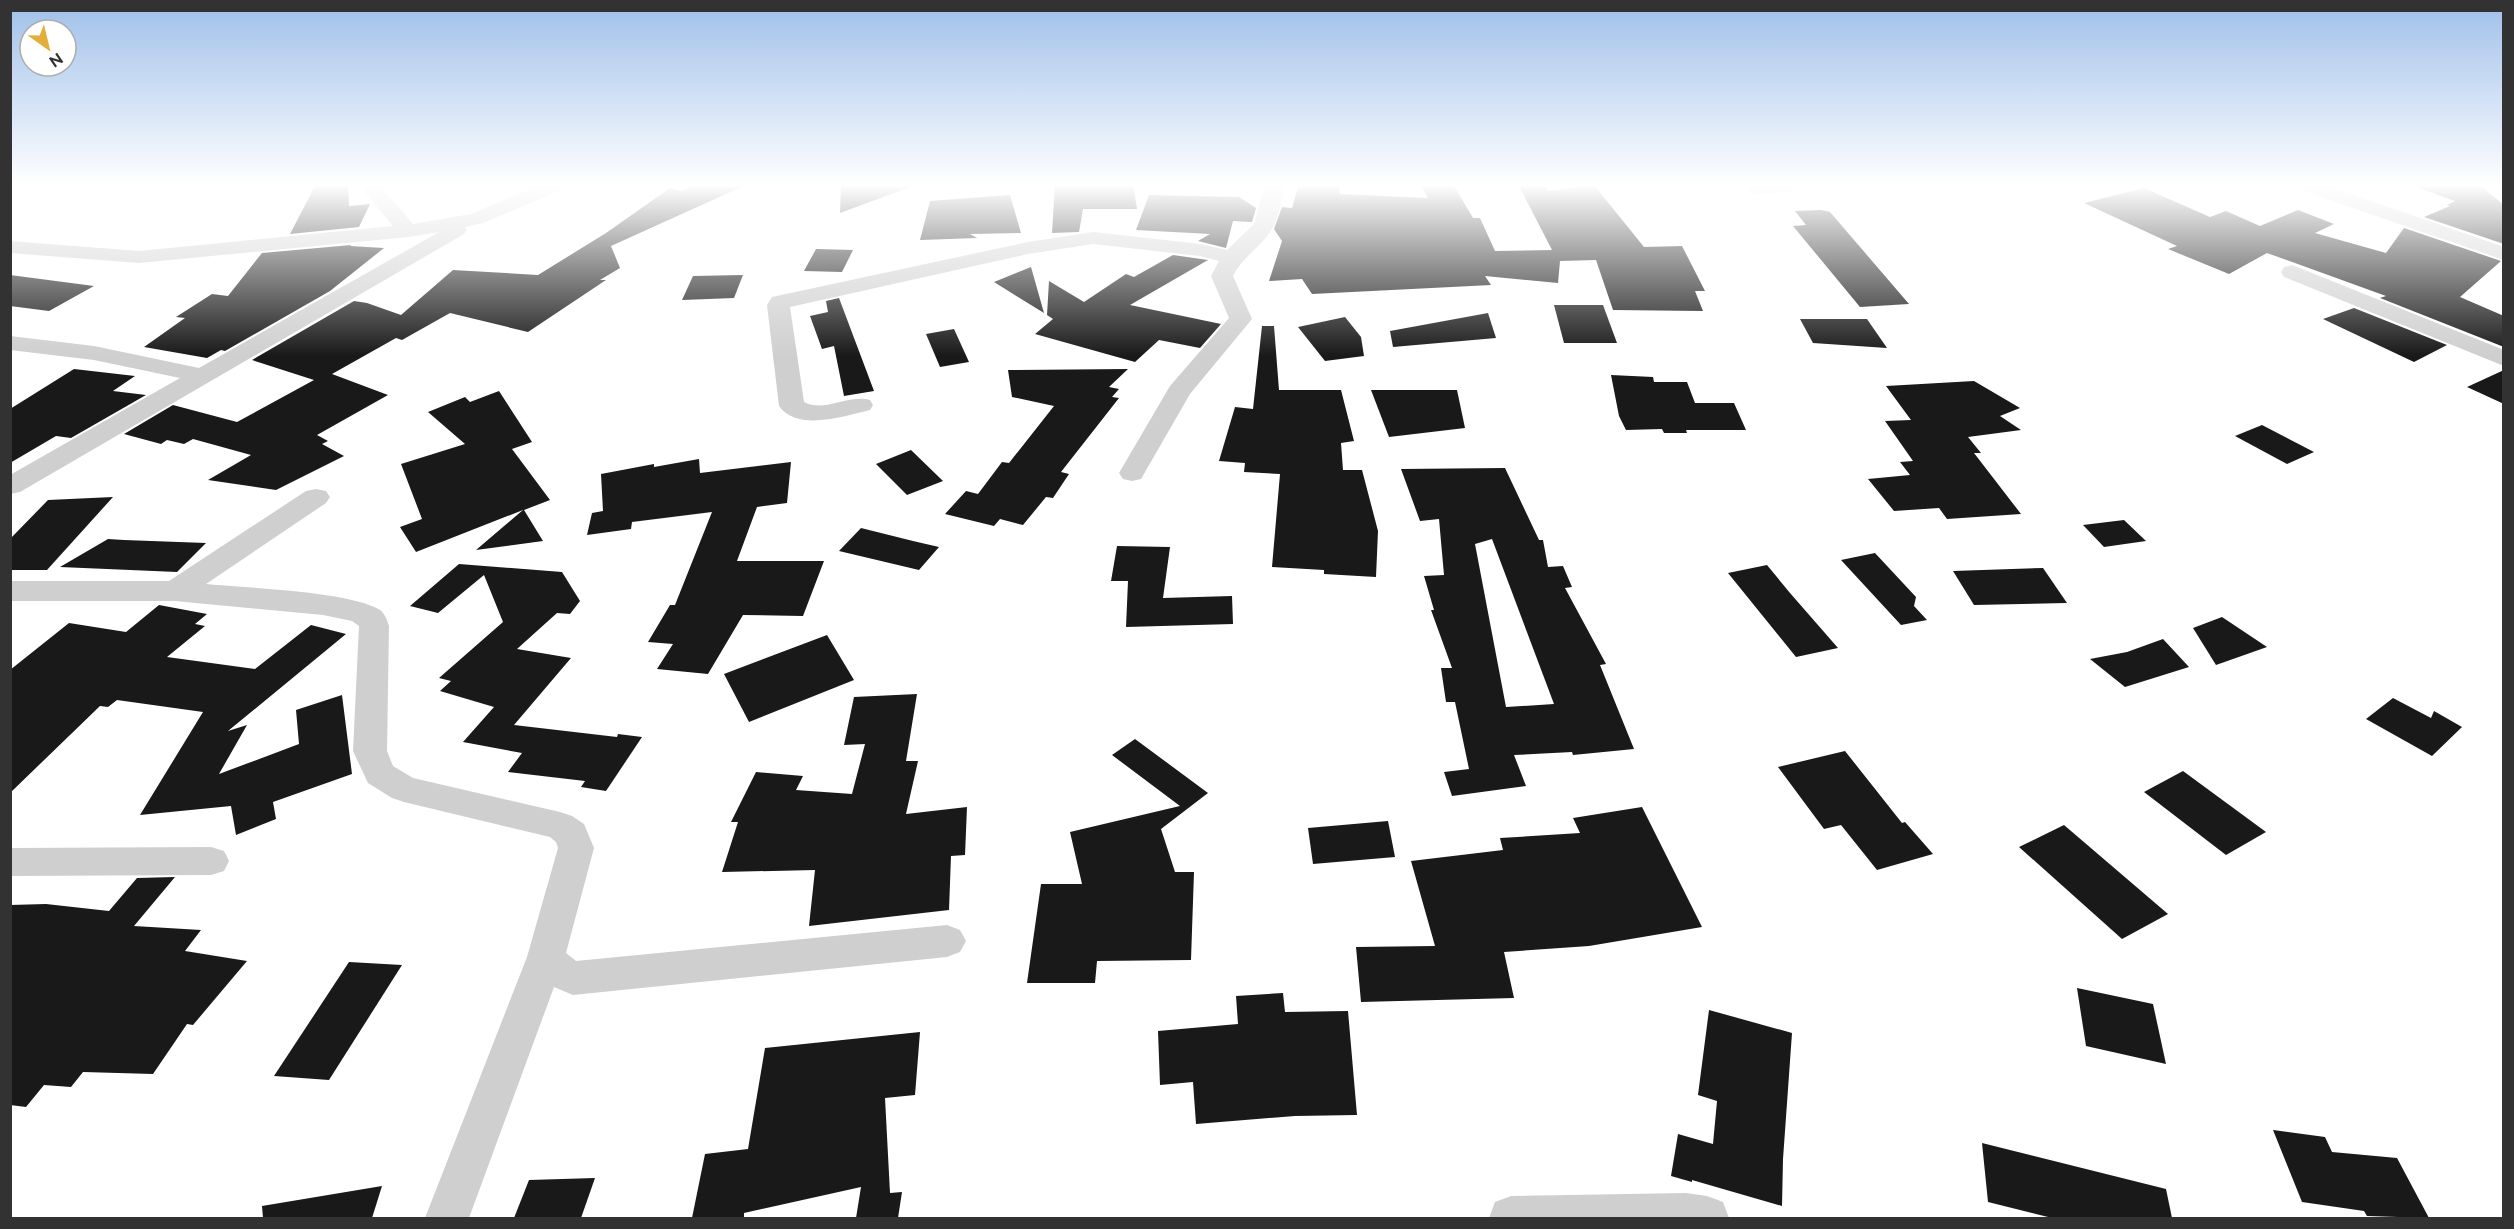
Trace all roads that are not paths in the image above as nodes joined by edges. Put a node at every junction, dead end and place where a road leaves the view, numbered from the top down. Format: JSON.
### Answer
{"nodes":[{"id":1,"x":301,"y":241,"type":"edge"},
{"id":2,"x":436,"y":241,"type":"edge"},
{"id":3,"x":1073,"y":241,"type":"edge"},
{"id":4,"x":1123,"y":241,"type":"edge"},
{"id":5,"x":1250,"y":241,"type":"edge"},
{"id":6,"x":2468,"y":241,"type":"edge"},
{"id":7,"x":10,"y":247,"type":"edge"},
{"id":8,"x":2504,"y":254,"type":"edge"},
{"id":9,"x":1231,"y":258,"type":"junction"},
{"id":10,"x":2292,"y":272,"type":"dead end"},
{"id":11,"x":10,"y":343,"type":"edge"},
{"id":12,"x":2504,"y":359,"type":"edge"},
{"id":13,"x":200,"y":375,"type":"junction"},
{"id":14,"x":861,"y":405,"type":"dead end"},
{"id":15,"x":1132,"y":473,"type":"dead end"},
{"id":16,"x":10,"y":486,"type":"edge"},
{"id":17,"x":316,"y":497,"type":"dead end"},
{"id":18,"x":10,"y":591,"type":"edge"},
{"id":19,"x":175,"y":591,"type":"junction"},
{"id":20,"x":212,"y":861,"type":"dead end"},
{"id":21,"x":10,"y":862,"type":"edge"},
{"id":22,"x":947,"y":940,"type":"dead end"},
{"id":23,"x":546,"y":957,"type":"junction"},
{"id":24,"x":447,"y":1218,"type":"edge"},
{"id":25,"x":1511,"y":1218,"type":"edge"},
{"id":26,"x":1707,"y":1218,"type":"edge"}],
"edges":[{"from":1,"to":7,"type":"street"},
{"from":2,"to":13,"type":"street"},
{"from":3,"to":14,"type":"street"},
{"from":4,"to":9,"type":"street"},
{"from":5,"to":9,"type":"street"},
{"from":6,"to":8,"type":"street"},
{"from":9,"to":15,"type":"street"},
{"from":10,"to":12,"type":"street"},
{"from":11,"to":13,"type":"street"},
{"from":13,"to":16,"type":"street"},
{"from":17,"to":19,"type":"street"},
{"from":18,"to":19,"type":"street"},
{"from":19,"to":23,"type":"street"},
{"from":20,"to":21,"type":"street"},
{"from":22,"to":23,"type":"street"},
{"from":23,"to":24,"type":"street"},
{"from":25,"to":26,"type":"street"}]}
